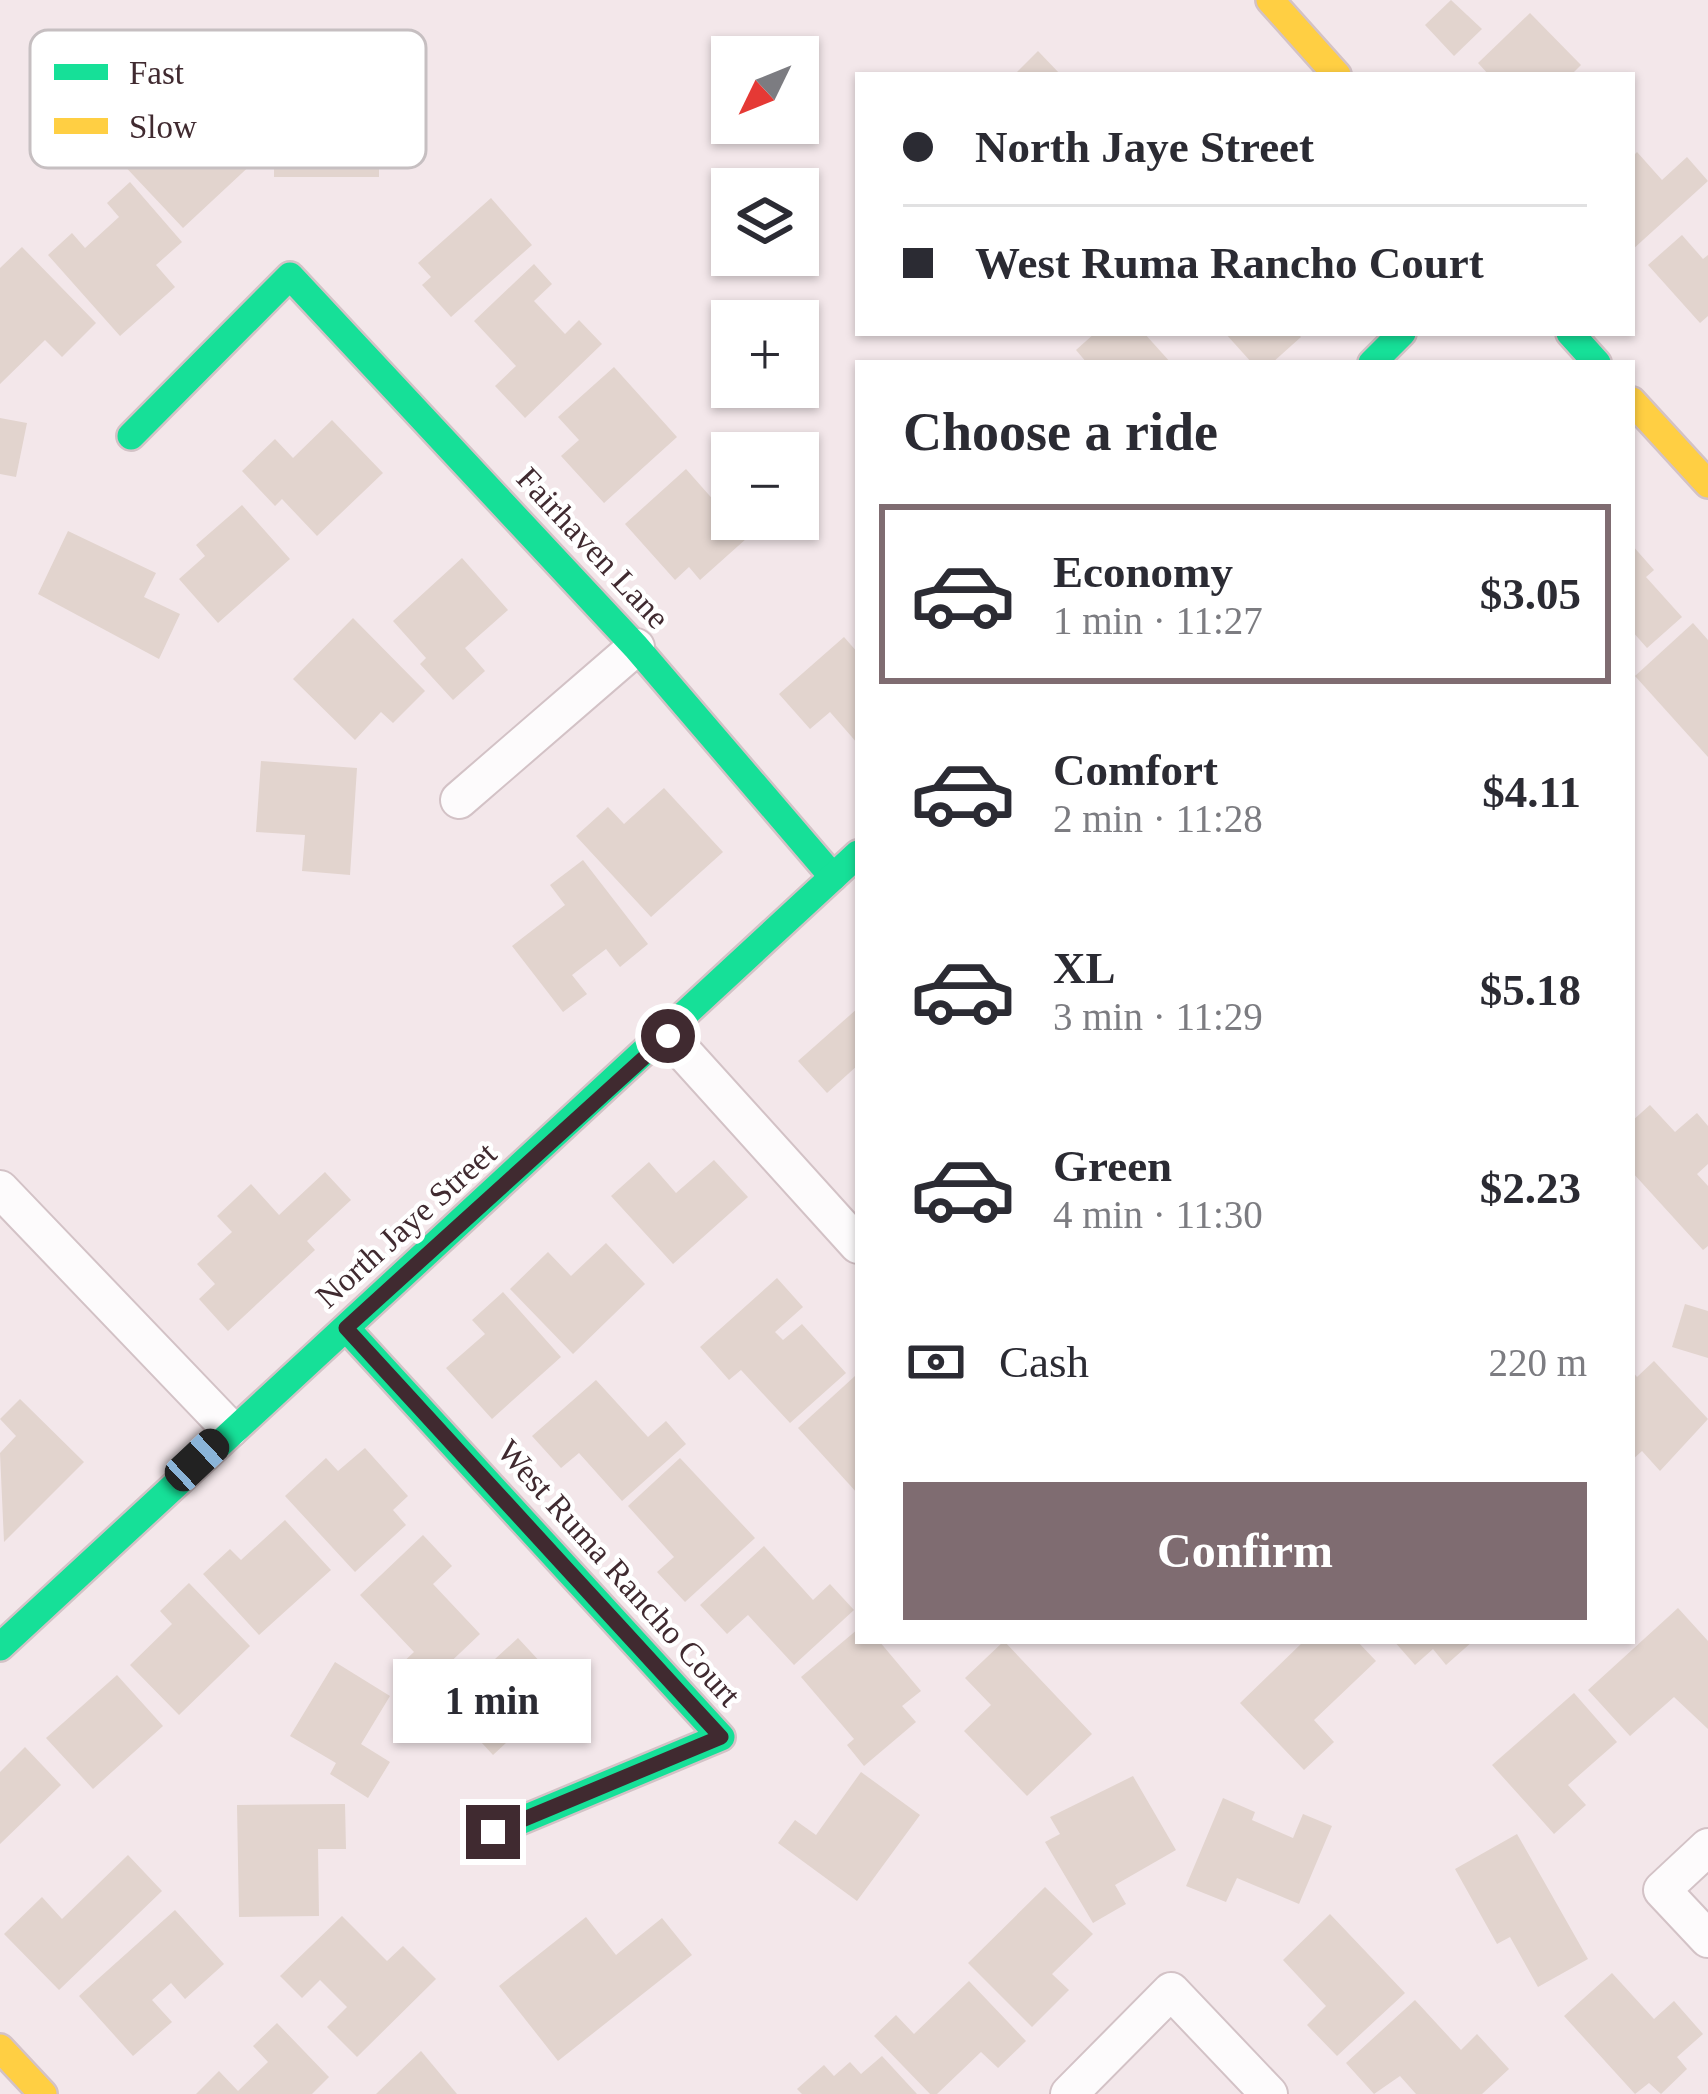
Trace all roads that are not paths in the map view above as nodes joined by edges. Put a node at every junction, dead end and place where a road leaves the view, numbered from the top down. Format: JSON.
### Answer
{"nodes":[{"id":1,"x":1270,"y":0,"type":"edge"},
{"id":2,"x":1334,"y":72,"type":"edge"},
{"id":3,"x":1399,"y":336,"type":"edge"},
{"id":4,"x":1573,"y":336,"type":"edge"},
{"id":5,"x":1375,"y":360,"type":"edge"},
{"id":6,"x":1594,"y":360,"type":"edge"},
{"id":7,"x":1635,"y":404,"type":"edge"},
{"id":8,"x":131,"y":436,"type":"dead end"},
{"id":9,"x":1708,"y":484,"type":"edge"},
{"id":10,"x":636,"y":646,"type":"junction"},
{"id":11,"x":459,"y":800,"type":"dead end"},
{"id":12,"x":855,"y":857,"type":"edge"},
{"id":13,"x":833,"y":877,"type":"junction"},
{"id":14,"x":668,"y":1036,"type":"junction"},
{"id":15,"x":0,"y":1189,"type":"edge"},
{"id":16,"x":855,"y":1242,"type":"edge"},
{"id":17,"x":346,"y":1328,"type":"junction"},
{"id":18,"x":230,"y":1429,"type":"junction"},
{"id":19,"x":0,"y":1647,"type":"edge"},
{"id":20,"x":493,"y":1832,"type":"dead end"},
{"id":21,"x":1708,"y":1847,"type":"edge"},
{"id":22,"x":1708,"y":1939,"type":"edge"},
{"id":23,"x":0,"y":2048,"type":"edge"},
{"id":24,"x":44,"y":2094,"type":"edge"},
{"id":25,"x":1069,"y":2094,"type":"edge"},
{"id":26,"x":1269,"y":2094,"type":"edge"}],
"edges":[{"from":1,"to":2,"type":"street"},
{"from":3,"to":5,"type":"street"},
{"from":4,"to":6,"type":"street"},
{"from":7,"to":9,"type":"street"},
{"from":8,"to":10,"type":"street","name":"Fairhaven Lane"},
{"from":10,"to":11,"type":"street"},
{"from":10,"to":13,"type":"street","name":"Fairhaven Lane"},
{"from":12,"to":13,"type":"street","name":"North Jaye Street"},
{"from":13,"to":14,"type":"street","name":"North Jaye Street"},
{"from":14,"to":16,"type":"street"},
{"from":14,"to":17,"type":"street","name":"North Jaye Street"},
{"from":15,"to":18,"type":"street"},
{"from":17,"to":18,"type":"street","name":"North Jaye Street"},
{"from":17,"to":20,"type":"street","name":"West Ruma Rancho Court"},
{"from":18,"to":19,"type":"street","name":"North Jaye Street"},
{"from":21,"to":22,"type":"street"},
{"from":23,"to":24,"type":"street"},
{"from":25,"to":26,"type":"street"}]}
